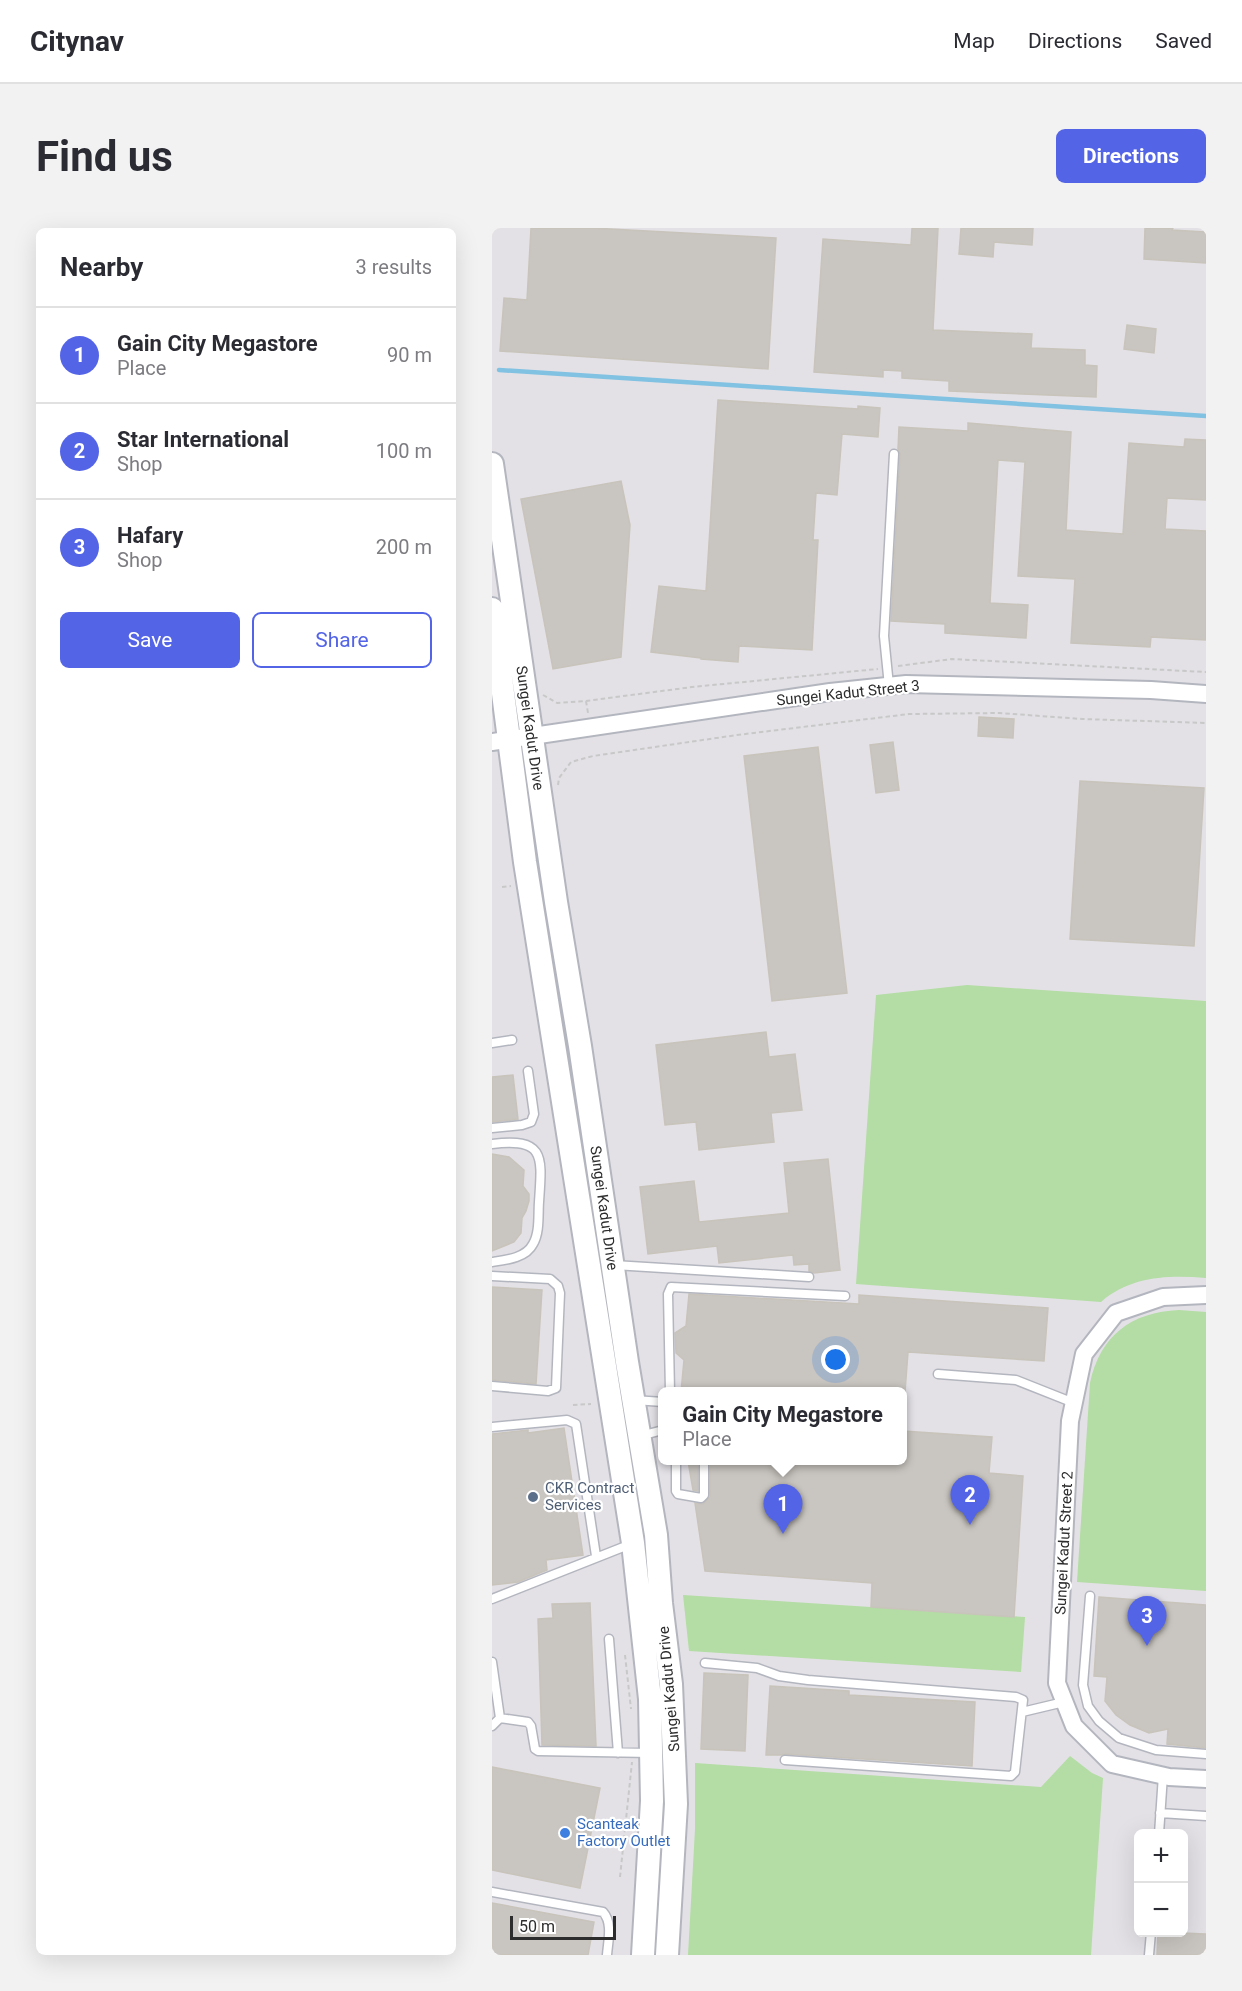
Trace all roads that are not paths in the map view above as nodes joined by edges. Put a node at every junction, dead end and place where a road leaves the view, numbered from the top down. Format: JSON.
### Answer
{"nodes":[{"id":1,"x":894,"y":454,"type":"dead end"},
{"id":2,"x":492,"y":464,"type":"edge"},
{"id":3,"x":492,"y":609,"type":"edge"},
{"id":4,"x":889,"y":686,"type":"junction"},
{"id":5,"x":1206,"y":694,"type":"edge"},
{"id":6,"x":511,"y":739,"type":"edge"},
{"id":7,"x":512,"y":1040,"type":"dead end"},
{"id":8,"x":492,"y":1043,"type":"edge"},
{"id":9,"x":528,"y":1071,"type":"dead end"},
{"id":10,"x":492,"y":1128,"type":"edge"},
{"id":11,"x":492,"y":1144,"type":"edge"},
{"id":12,"x":492,"y":1262,"type":"edge"},
{"id":13,"x":613,"y":1265,"type":"junction"},
{"id":14,"x":492,"y":1276,"type":"edge"},
{"id":15,"x":809,"y":1277,"type":"dead end"},
{"id":16,"x":1206,"y":1295,"type":"edge"},
{"id":17,"x":845,"y":1296,"type":"dead end"},
{"id":18,"x":938,"y":1374,"type":"dead end"},
{"id":19,"x":492,"y":1386,"type":"edge"},
{"id":20,"x":670,"y":1387,"type":"edge"},
{"id":21,"x":633,"y":1400,"type":"junction"},
{"id":22,"x":658,"y":1402,"type":"edge"},
{"id":23,"x":1074,"y":1403,"type":"junction"},
{"id":24,"x":492,"y":1426,"type":"edge"},
{"id":25,"x":658,"y":1431,"type":"edge"},
{"id":26,"x":639,"y":1436,"type":"junction"},
{"id":27,"x":676,"y":1465,"type":"edge"},
{"id":28,"x":704,"y":1465,"type":"edge"},
{"id":29,"x":633,"y":1544,"type":"junction"},
{"id":30,"x":596,"y":1557,"type":"junction"},
{"id":31,"x":1090,"y":1596,"type":"dead end"},
{"id":32,"x":492,"y":1599,"type":"edge"},
{"id":33,"x":609,"y":1639,"type":"dead end"},
{"id":34,"x":492,"y":1662,"type":"edge"},
{"id":35,"x":705,"y":1663,"type":"dead end"},
{"id":36,"x":1064,"y":1702,"type":"junction"},
{"id":37,"x":1022,"y":1712,"type":"junction"},
{"id":38,"x":501,"y":1718,"type":"junction"},
{"id":39,"x":492,"y":1726,"type":"edge"},
{"id":40,"x":618,"y":1753,"type":"junction"},
{"id":41,"x":642,"y":1753,"type":"junction"},
{"id":42,"x":1206,"y":1754,"type":"edge"},
{"id":43,"x":785,"y":1760,"type":"dead end"},
{"id":44,"x":1163,"y":1775,"type":"junction"},
{"id":45,"x":1206,"y":1779,"type":"edge"},
{"id":46,"x":1160,"y":1813,"type":"junction"},
{"id":47,"x":1206,"y":1816,"type":"edge"},
{"id":48,"x":1159,"y":1829,"type":"edge"},
{"id":49,"x":492,"y":1892,"type":"edge"},
{"id":50,"x":1151,"y":1937,"type":"edge"},
{"id":51,"x":607,"y":1955,"type":"edge"},
{"id":52,"x":643,"y":1955,"type":"edge"},
{"id":53,"x":667,"y":1955,"type":"edge"},
{"id":54,"x":1149,"y":1955,"type":"edge"}],
"edges":[{"from":1,"to":4,"type":"lane"},
{"from":2,"to":6,"type":"main road","name":"Sungei Kadut Drive"},
{"from":3,"to":6,"type":"main road","name":"Sungei Kadut Drive"},
{"from":4,"to":5,"type":"street","name":"Sungei Kadut Street 3"},
{"from":4,"to":6,"type":"street","name":"Sungei Kadut Street 3"},
{"from":6,"to":13,"type":"main road","name":"Sungei Kadut Drive"},
{"from":6,"to":29,"type":"main road","name":"Sungei Kadut Drive"},
{"from":7,"to":8,"type":"lane"},
{"from":9,"to":10,"type":"lane"},
{"from":11,"to":12,"type":"lane"},
{"from":13,"to":15,"type":"lane"},
{"from":13,"to":21,"type":"main road","name":"Sungei Kadut Drive"},
{"from":14,"to":19,"type":"lane"},
{"from":16,"to":23,"type":"street","name":"Sungei Kadut Street 2"},
{"from":17,"to":20,"type":"lane"},
{"from":18,"to":23,"type":"lane"},
{"from":21,"to":22,"type":"lane"},
{"from":21,"to":26,"type":"main road","name":"Sungei Kadut Drive"},
{"from":23,"to":36,"type":"street","name":"Sungei Kadut Street 2"},
{"from":24,"to":30,"type":"lane"},
{"from":25,"to":26,"type":"lane"},
{"from":26,"to":53,"type":"main road","name":"Sungei Kadut Drive"},
{"from":27,"to":28,"type":"lane"},
{"from":29,"to":30,"type":"lane"},
{"from":29,"to":41,"type":"main road","name":"Sungei Kadut Drive"},
{"from":30,"to":32,"type":"lane"},
{"from":31,"to":42,"type":"lane"},
{"from":33,"to":40,"type":"lane"},
{"from":34,"to":38,"type":"lane"},
{"from":35,"to":37,"type":"lane"},
{"from":36,"to":37,"type":"lane"},
{"from":36,"to":44,"type":"street","name":"Sungei Kadut Street 2"},
{"from":37,"to":43,"type":"lane"},
{"from":38,"to":39,"type":"lane"},
{"from":38,"to":40,"type":"lane"},
{"from":40,"to":41,"type":"lane"},
{"from":41,"to":52,"type":"main road","name":"Sungei Kadut Drive"},
{"from":44,"to":45,"type":"street","name":"Sungei Kadut Street 2"},
{"from":44,"to":46,"type":"lane"},
{"from":46,"to":47,"type":"lane"},
{"from":46,"to":48,"type":"lane"},
{"from":49,"to":51,"type":"lane"},
{"from":50,"to":54,"type":"lane"}]}
